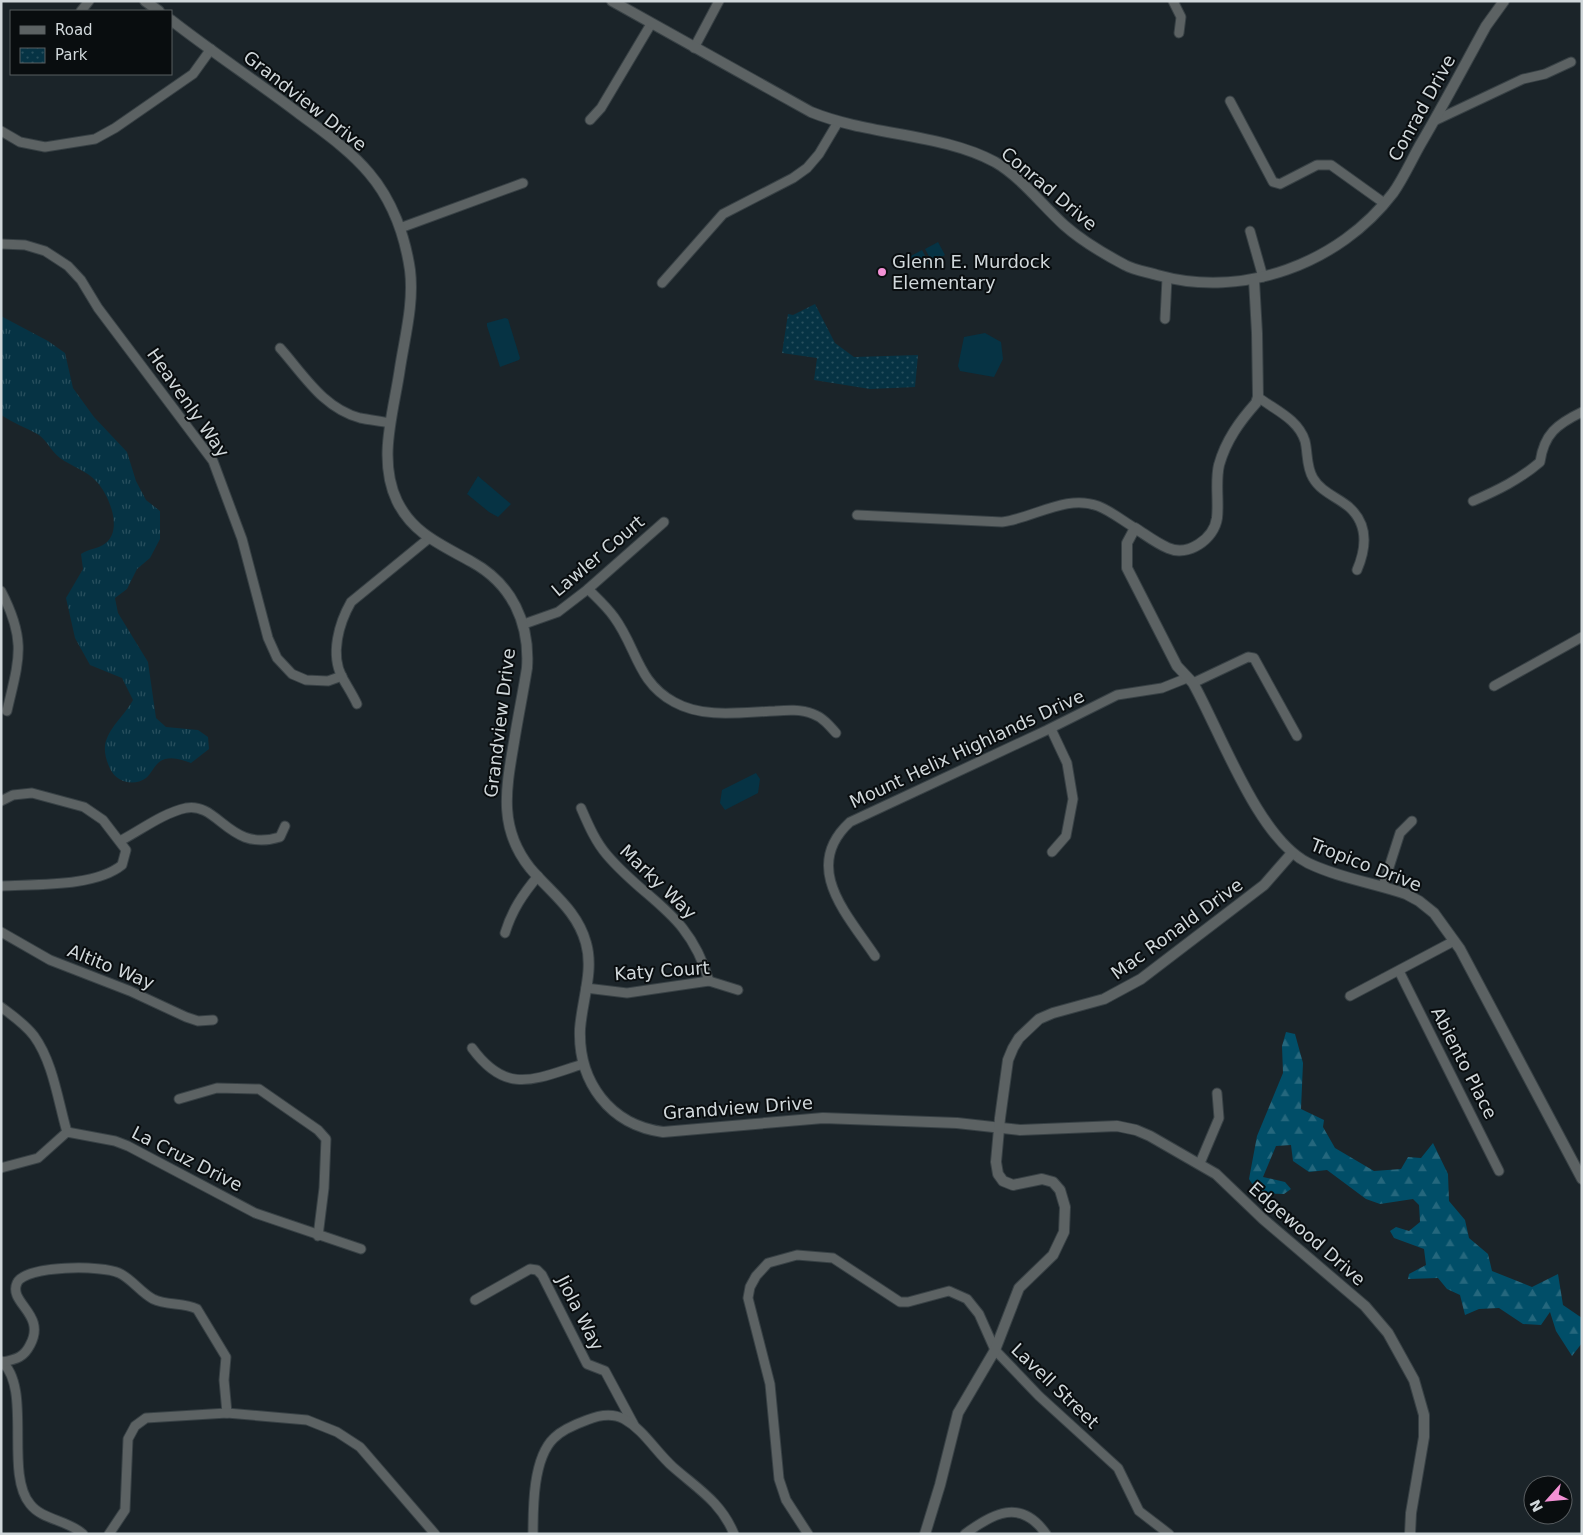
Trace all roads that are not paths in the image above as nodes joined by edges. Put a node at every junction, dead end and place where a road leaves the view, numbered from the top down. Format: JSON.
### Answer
{"nodes":[{"id":1,"x":145,"y":1,"type":"edge"},
{"id":2,"x":612,"y":1,"type":"edge"},
{"id":3,"x":719,"y":1,"type":"edge"},
{"id":4,"x":1173,"y":1,"type":"edge"},
{"id":5,"x":1504,"y":1,"type":"edge"},
{"id":6,"x":158,"y":10,"type":"edge"},
{"id":7,"x":172,"y":21,"type":"edge"},
{"id":8,"x":651,"y":24,"type":"junction"},
{"id":9,"x":1179,"y":33,"type":"dead end"},
{"id":10,"x":694,"y":48,"type":"junction"},
{"id":11,"x":211,"y":49,"type":"junction"},
{"id":12,"x":1571,"y":62,"type":"dead end"},
{"id":13,"x":1230,"y":101,"type":"dead end"},
{"id":14,"x":590,"y":120,"type":"dead end"},
{"id":15,"x":1434,"y":121,"type":"junction"},
{"id":16,"x":838,"y":122,"type":"junction"},
{"id":17,"x":1,"y":131,"type":"edge"},
{"id":18,"x":523,"y":183,"type":"dead end"},
{"id":19,"x":1384,"y":203,"type":"junction"},
{"id":20,"x":400,"y":228,"type":"junction"},
{"id":21,"x":1250,"y":231,"type":"dead end"},
{"id":22,"x":1,"y":244,"type":"edge"},
{"id":23,"x":1167,"y":278,"type":"junction"},
{"id":24,"x":1258,"y":278,"type":"junction"},
{"id":25,"x":662,"y":283,"type":"dead end"},
{"id":26,"x":1165,"y":319,"type":"dead end"},
{"id":27,"x":280,"y":348,"type":"dead end"},
{"id":28,"x":1258,"y":397,"type":"junction"},
{"id":29,"x":1582,"y":412,"type":"edge"},
{"id":30,"x":390,"y":423,"type":"junction"},
{"id":31,"x":1474,"y":501,"type":"dead end"},
{"id":32,"x":857,"y":515,"type":"dead end"},
{"id":33,"x":664,"y":522,"type":"dead end"},
{"id":34,"x":1135,"y":528,"type":"junction"},
{"id":35,"x":428,"y":539,"type":"junction"},
{"id":36,"x":1357,"y":570,"type":"dead end"},
{"id":37,"x":588,"y":589,"type":"junction"},
{"id":38,"x":1,"y":591,"type":"edge"},
{"id":39,"x":524,"y":624,"type":"junction"},
{"id":40,"x":1582,"y":637,"type":"edge"},
{"id":41,"x":342,"y":676,"type":"junction"},
{"id":42,"x":1190,"y":680,"type":"junction"},
{"id":43,"x":1494,"y":686,"type":"dead end"},
{"id":44,"x":358,"y":704,"type":"dead end"},
{"id":45,"x":7,"y":711,"type":"dead end"},
{"id":46,"x":1051,"y":729,"type":"junction"},
{"id":47,"x":836,"y":733,"type":"dead end"},
{"id":48,"x":1297,"y":736,"type":"dead end"},
{"id":49,"x":1,"y":801,"type":"edge"},
{"id":50,"x":581,"y":808,"type":"dead end"},
{"id":51,"x":1412,"y":821,"type":"dead end"},
{"id":52,"x":285,"y":826,"type":"dead end"},
{"id":53,"x":120,"y":841,"type":"junction"},
{"id":54,"x":1052,"y":852,"type":"dead end"},
{"id":55,"x":1292,"y":853,"type":"junction"},
{"id":56,"x":538,"y":876,"type":"junction"},
{"id":57,"x":1,"y":886,"type":"edge"},
{"id":58,"x":1383,"y":886,"type":"junction"},
{"id":59,"x":1,"y":932,"type":"edge"},
{"id":60,"x":505,"y":933,"type":"dead end"},
{"id":61,"x":1454,"y":941,"type":"junction"},
{"id":62,"x":875,"y":956,"type":"dead end"},
{"id":63,"x":1399,"y":971,"type":"junction"},
{"id":64,"x":709,"y":981,"type":"junction"},
{"id":65,"x":586,"y":988,"type":"junction"},
{"id":66,"x":738,"y":990,"type":"dead end"},
{"id":67,"x":1350,"y":996,"type":"dead end"},
{"id":68,"x":1,"y":1008,"type":"edge"},
{"id":69,"x":213,"y":1020,"type":"dead end"},
{"id":70,"x":472,"y":1048,"type":"dead end"},
{"id":71,"x":583,"y":1064,"type":"junction"},
{"id":72,"x":1217,"y":1093,"type":"dead end"},
{"id":73,"x":179,"y":1099,"type":"dead end"},
{"id":74,"x":999,"y":1128,"type":"junction"},
{"id":75,"x":67,"y":1132,"type":"junction"},
{"id":76,"x":1200,"y":1163,"type":"junction"},
{"id":77,"x":1,"y":1168,"type":"edge"},
{"id":78,"x":1500,"y":1170,"type":"dead end"},
{"id":79,"x":1582,"y":1179,"type":"edge"},
{"id":80,"x":318,"y":1236,"type":"junction"},
{"id":81,"x":361,"y":1250,"type":"dead end"},
{"id":82,"x":475,"y":1300,"type":"dead end"},
{"id":83,"x":995,"y":1350,"type":"junction"},
{"id":84,"x":2,"y":1361,"type":"edge"},
{"id":85,"x":227,"y":1413,"type":"junction"},
{"id":86,"x":634,"y":1425,"type":"junction"},
{"id":87,"x":83,"y":1534,"type":"edge"},
{"id":88,"x":109,"y":1534,"type":"edge"},
{"id":89,"x":436,"y":1534,"type":"edge"},
{"id":90,"x":533,"y":1534,"type":"edge"},
{"id":91,"x":734,"y":1534,"type":"edge"},
{"id":92,"x":808,"y":1534,"type":"edge"},
{"id":93,"x":925,"y":1534,"type":"edge"},
{"id":94,"x":965,"y":1534,"type":"edge"},
{"id":95,"x":1046,"y":1534,"type":"edge"},
{"id":96,"x":1169,"y":1534,"type":"edge"},
{"id":97,"x":1410,"y":1534,"type":"edge"}],
"edges":[{"from":1,"to":6,"type":"street"},
{"from":2,"to":8,"type":"street","name":"Conrad Drive"},
{"from":3,"to":10,"type":"street"},
{"from":4,"to":9,"type":"street"},
{"from":5,"to":15,"type":"street","name":"Conrad Drive"},
{"from":7,"to":11,"type":"street","name":"Grandview Drive"},
{"from":8,"to":10,"type":"street","name":"Conrad Drive"},
{"from":8,"to":14,"type":"street"},
{"from":10,"to":16,"type":"street","name":"Conrad Drive"},
{"from":11,"to":17,"type":"street"},
{"from":11,"to":20,"type":"street","name":"Grandview Drive"},
{"from":12,"to":15,"type":"street"},
{"from":13,"to":19,"type":"street"},
{"from":15,"to":19,"type":"street","name":"Conrad Drive"},
{"from":16,"to":23,"type":"street","name":"Conrad Drive"},
{"from":16,"to":25,"type":"street"},
{"from":18,"to":20,"type":"street"},
{"from":19,"to":24,"type":"street","name":"Conrad Drive"},
{"from":20,"to":30,"type":"street","name":"Grandview Drive"},
{"from":21,"to":24,"type":"street"},
{"from":22,"to":41,"type":"street","name":"Heavenly Way"},
{"from":23,"to":24,"type":"street","name":"Conrad Drive"},
{"from":23,"to":26,"type":"street"},
{"from":24,"to":28,"type":"street"},
{"from":27,"to":30,"type":"street"},
{"from":28,"to":34,"type":"street"},
{"from":28,"to":36,"type":"street"},
{"from":29,"to":31,"type":"street"},
{"from":30,"to":35,"type":"street","name":"Grandview Drive"},
{"from":32,"to":34,"type":"street"},
{"from":33,"to":37,"type":"street","name":"Lawler Court"},
{"from":34,"to":42,"type":"street","name":"Tropico Drive"},
{"from":35,"to":39,"type":"street","name":"Grandview Drive"},
{"from":35,"to":41,"type":"street"},
{"from":37,"to":39,"type":"street","name":"Lawler Court"},
{"from":37,"to":47,"type":"street"},
{"from":38,"to":45,"type":"street"},
{"from":39,"to":56,"type":"street","name":"Grandview Drive"},
{"from":40,"to":43,"type":"street"},
{"from":41,"to":44,"type":"street"},
{"from":42,"to":46,"type":"street","name":"Mount Helix Highlands Drive"},
{"from":42,"to":48,"type":"street","name":"Mount Helix Highlands Drive"},
{"from":42,"to":55,"type":"street","name":"Tropico Drive"},
{"from":46,"to":54,"type":"street"},
{"from":46,"to":62,"type":"street","name":"Mount Helix Highlands Drive"},
{"from":49,"to":53,"type":"street"},
{"from":50,"to":64,"type":"street","name":"Marky Way"},
{"from":51,"to":58,"type":"street"},
{"from":52,"to":53,"type":"street"},
{"from":53,"to":57,"type":"street"},
{"from":55,"to":58,"type":"street","name":"Tropico Drive"},
{"from":55,"to":74,"type":"street","name":"Mac Ronald Drive"},
{"from":56,"to":60,"type":"street"},
{"from":56,"to":65,"type":"street","name":"Grandview Drive"},
{"from":58,"to":61,"type":"street","name":"Tropico Drive"},
{"from":59,"to":69,"type":"street","name":"Altito Way"},
{"from":61,"to":63,"type":"street"},
{"from":61,"to":79,"type":"street","name":"Tropico Drive"},
{"from":63,"to":67,"type":"street"},
{"from":63,"to":78,"type":"street","name":"Abiento Place"},
{"from":64,"to":65,"type":"street","name":"Katy Court"},
{"from":64,"to":66,"type":"street","name":"Katy Court"},
{"from":65,"to":71,"type":"street","name":"Grandview Drive"},
{"from":68,"to":75,"type":"street"},
{"from":70,"to":71,"type":"street"},
{"from":71,"to":74,"type":"street","name":"Grandview Drive"},
{"from":72,"to":76,"type":"street"},
{"from":73,"to":80,"type":"street"},
{"from":74,"to":76,"type":"street","name":"Edgewood Drive"},
{"from":74,"to":83,"type":"street","name":"Lavell Street"},
{"from":75,"to":77,"type":"street"},
{"from":75,"to":80,"type":"street","name":"La Cruz Drive"},
{"from":76,"to":97,"type":"street","name":"Edgewood Drive"},
{"from":80,"to":81,"type":"street","name":"La Cruz Drive"},
{"from":82,"to":86,"type":"street","name":"Jiola Way"},
{"from":83,"to":92,"type":"street"},
{"from":83,"to":93,"type":"street"},
{"from":83,"to":96,"type":"street","name":"Lavell Street"},
{"from":84,"to":85,"type":"street"},
{"from":84,"to":87,"type":"street"},
{"from":85,"to":88,"type":"street"},
{"from":85,"to":89,"type":"street"},
{"from":86,"to":90,"type":"street"},
{"from":86,"to":91,"type":"street"},
{"from":94,"to":95,"type":"street"}]}
